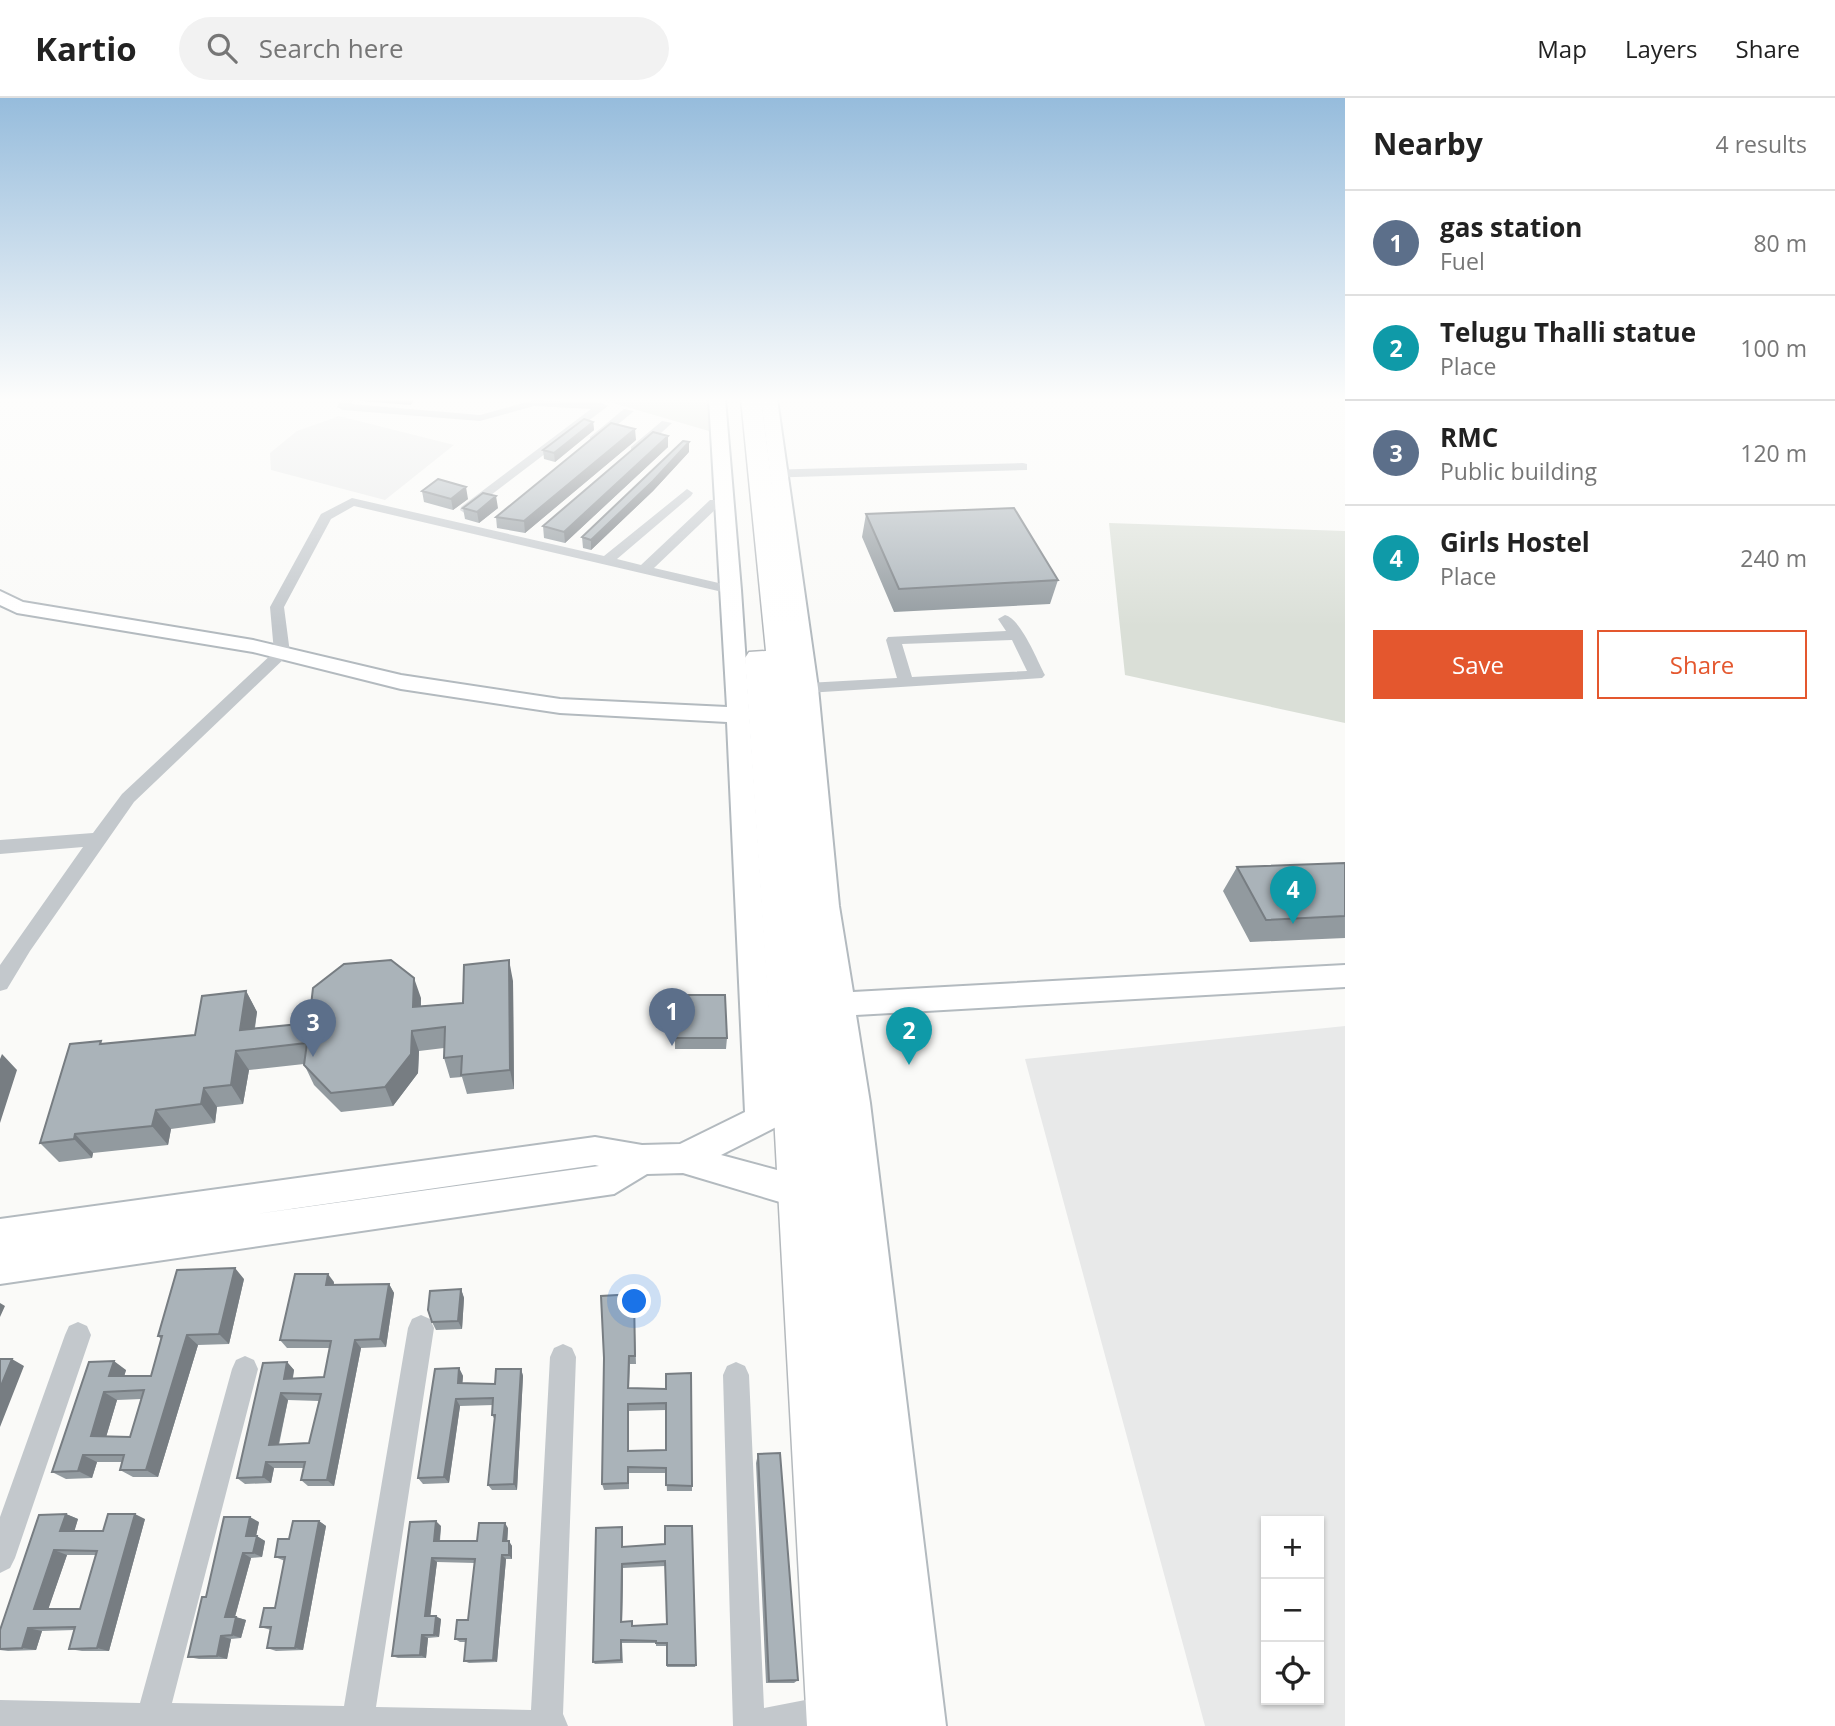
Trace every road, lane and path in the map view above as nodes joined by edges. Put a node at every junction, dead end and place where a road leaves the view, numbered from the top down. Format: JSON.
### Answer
{"nodes":[{"id":1,"x":770,"y":474,"type":"joint"},
{"id":2,"x":511,"y":475,"type":"edge"},
{"id":3,"x":722,"y":475,"type":"edge"},
{"id":4,"x":743,"y":475,"type":"edge"},
{"id":5,"x":687,"y":493,"type":"dead end"},
{"id":6,"x":724,"y":503,"type":"junction"},
{"id":7,"x":448,"y":523,"type":"junction"},
{"id":8,"x":608,"y":560,"type":"junction"},
{"id":9,"x":644,"y":570,"type":"junction"},
{"id":10,"x":731,"y":590,"type":"junction"},
{"id":11,"x":0,"y":597,"type":"edge"},
{"id":12,"x":1005,"y":619,"type":"dead end"},
{"id":13,"x":1017,"y":635,"type":"junction"},
{"id":14,"x":282,"y":653,"type":"junction"},
{"id":15,"x":906,"y":683,"type":"junction"},
{"id":16,"x":807,"y":688,"type":"junction"},
{"id":17,"x":773,"y":746,"type":"junction"},
{"id":18,"x":99,"y":839,"type":"junction"},
{"id":19,"x":0,"y":847,"type":"edge"},
{"id":20,"x":1345,"y":976,"type":"edge"},
{"id":21,"x":0,"y":983,"type":"edge"},
{"id":22,"x":830,"y":1004,"type":"junction"},
{"id":23,"x":843,"y":1103,"type":"junction"},
{"id":24,"x":778,"y":1111,"type":"junction"},
{"id":25,"x":683,"y":1158,"type":"junction"},
{"id":26,"x":642,"y":1160,"type":"junction"},
{"id":27,"x":821,"y":1191,"type":"junction"},
{"id":28,"x":0,"y":1235,"type":"edge"},
{"id":29,"x":0,"y":1267,"type":"edge"},
{"id":30,"x":422,"y":1328,"type":"dead end"},
{"id":31,"x":78,"y":1335,"type":"dead end"},
{"id":32,"x":563,"y":1357,"type":"dead end"},
{"id":33,"x":245,"y":1369,"type":"dead end"},
{"id":34,"x":736,"y":1374,"type":"dead end"},
{"id":35,"x":0,"y":1558,"type":"edge"},
{"id":36,"x":0,"y":1716,"type":"edge"},
{"id":37,"x":826,"y":1719,"type":"edge"},
{"id":38,"x":151,"y":1722,"type":"edge"},
{"id":39,"x":357,"y":1724,"type":"edge"},
{"id":40,"x":546,"y":1726,"type":"edge"},
{"id":41,"x":552,"y":1726,"type":"edge"},
{"id":42,"x":750,"y":1726,"type":"edge"},
{"id":43,"x":890,"y":1726,"type":"edge"},
{"id":44,"x":924,"y":1726,"type":"edge"}],
"edges":[{"from":1,"to":16,"type":"main road"},
{"from":1,"to":17,"type":"highway"},
{"from":2,"to":7,"type":"street"},
{"from":3,"to":6,"type":"main road"},
{"from":4,"to":17,"type":"highway"},
{"from":5,"to":8,"type":"street"},
{"from":6,"to":9,"type":"street"},
{"from":6,"to":10,"type":"main road"},
{"from":7,"to":8,"type":"street"},
{"from":7,"to":14,"type":"street"},
{"from":8,"to":9,"type":"street"},
{"from":9,"to":10,"type":"street"},
{"from":10,"to":17,"type":"main road"},
{"from":11,"to":14,"type":"main road"},
{"from":12,"to":13,"type":"street"},
{"from":13,"to":15,"type":"street"},
{"from":13,"to":15,"type":"street"},
{"from":14,"to":17,"type":"main road"},
{"from":14,"to":18,"type":"street"},
{"from":15,"to":16,"type":"street"},
{"from":16,"to":17,"type":"main road"},
{"from":17,"to":22,"type":"highway"},
{"from":17,"to":24,"type":"highway"},
{"from":18,"to":19,"type":"street"},
{"from":18,"to":21,"type":"street"},
{"from":20,"to":22,"type":"main road"},
{"from":22,"to":23,"type":"highway"},
{"from":23,"to":24,"type":"main road"},
{"from":23,"to":27,"type":"highway"},
{"from":24,"to":25,"type":"main road"},
{"from":24,"to":27,"type":"highway"},
{"from":25,"to":26,"type":"main road"},
{"from":25,"to":27,"type":"main road"},
{"from":26,"to":28,"type":"main road"},
{"from":26,"to":29,"type":"main road"},
{"from":27,"to":37,"type":"highway"},
{"from":27,"to":43,"type":"highway"},
{"from":27,"to":44,"type":"street"},
{"from":30,"to":39,"type":"street"},
{"from":31,"to":35,"type":"street"},
{"from":32,"to":40,"type":"street"},
{"from":33,"to":38,"type":"street"},
{"from":34,"to":42,"type":"street"},
{"from":36,"to":38,"type":"street"},
{"from":37,"to":42,"type":"street"},
{"from":38,"to":39,"type":"street"},
{"from":39,"to":40,"type":"street"},
{"from":40,"to":41,"type":"street"}]}
